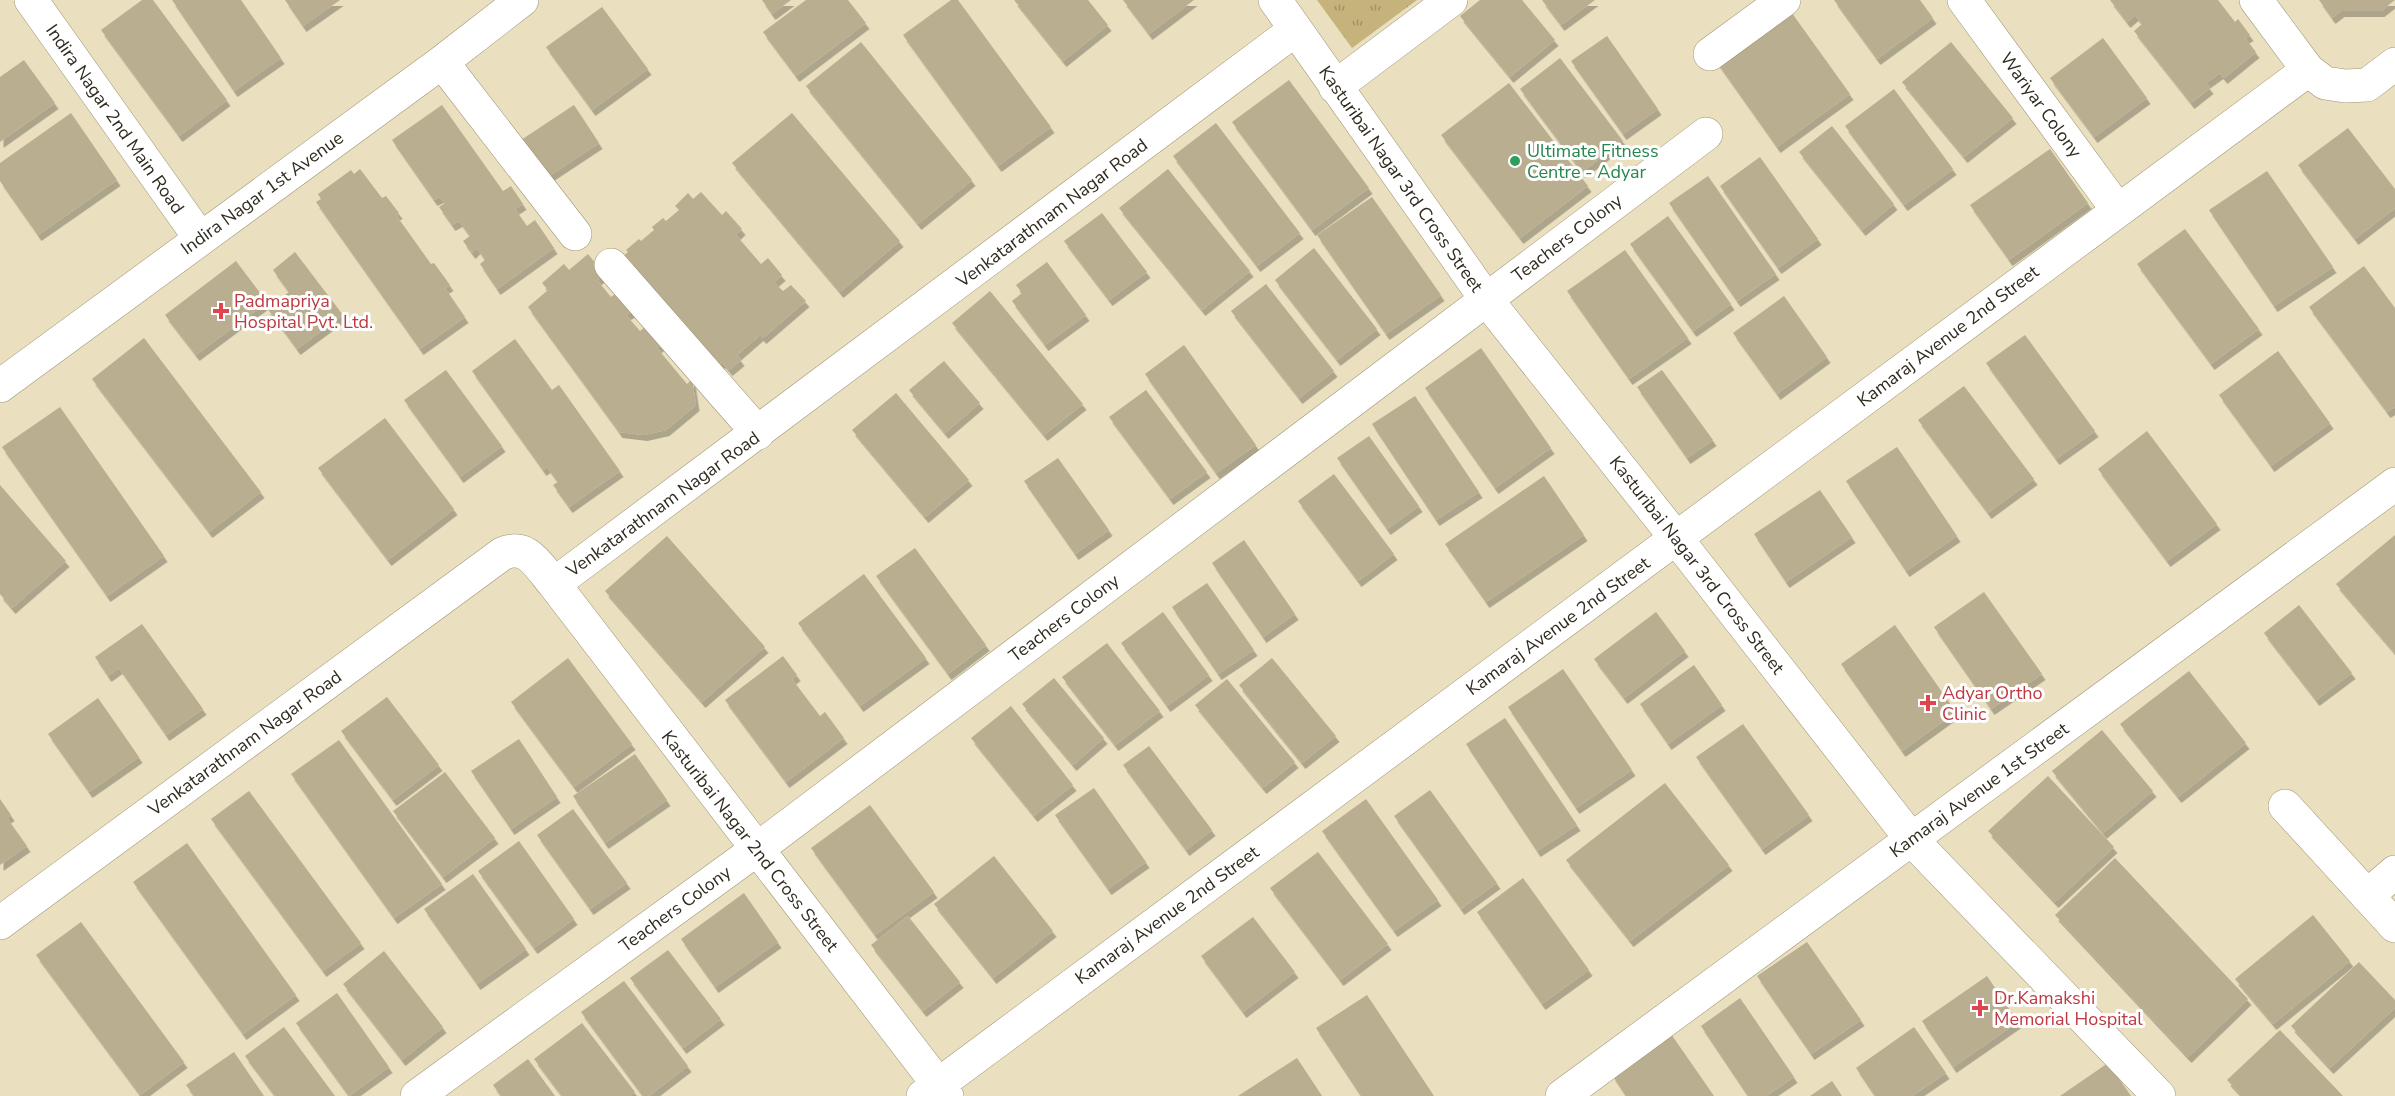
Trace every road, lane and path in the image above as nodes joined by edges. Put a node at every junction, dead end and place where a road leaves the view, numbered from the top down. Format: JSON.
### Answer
{"nodes":[{"id":1,"x":31,"y":0,"type":"edge"},
{"id":2,"x":522,"y":0,"type":"edge"},
{"id":3,"x":1275,"y":0,"type":"edge"},
{"id":4,"x":1451,"y":0,"type":"edge"},
{"id":5,"x":1784,"y":0,"type":"edge"},
{"id":6,"x":1964,"y":0,"type":"edge"},
{"id":7,"x":2256,"y":0,"type":"edge"},
{"id":8,"x":1295,"y":30,"type":"junction"},
{"id":9,"x":1710,"y":54,"type":"dead end"},
{"id":10,"x":442,"y":62,"type":"junction"},
{"id":11,"x":2395,"y":64,"type":"edge"},
{"id":12,"x":2308,"y":69,"type":"junction"},
{"id":13,"x":1335,"y":87,"type":"junction"},
{"id":14,"x":1706,"y":134,"type":"dead end"},
{"id":15,"x":2117,"y":209,"type":"junction"},
{"id":16,"x":575,"y":234,"type":"dead end"},
{"id":17,"x":200,"y":238,"type":"junction"},
{"id":18,"x":611,"y":265,"type":"dead end"},
{"id":19,"x":1486,"y":299,"type":"junction"},
{"id":20,"x":0,"y":386,"type":"edge"},
{"id":21,"x":758,"y":434,"type":"junction"},
{"id":22,"x":2395,"y":484,"type":"edge"},
{"id":23,"x":1677,"y":538,"type":"junction"},
{"id":24,"x":554,"y":584,"type":"junction"},
{"id":25,"x":2285,"y":806,"type":"dead end"},
{"id":26,"x":1912,"y":840,"type":"junction"},
{"id":27,"x":756,"y":850,"type":"junction"},
{"id":28,"x":2395,"y":872,"type":"edge"},
{"id":29,"x":2367,"y":896,"type":"junction"},
{"id":30,"x":0,"y":923,"type":"edge"},
{"id":31,"x":2395,"y":926,"type":"edge"},
{"id":32,"x":936,"y":1092,"type":"edge"},
{"id":33,"x":417,"y":1096,"type":"edge"},
{"id":34,"x":1562,"y":1096,"type":"edge"},
{"id":35,"x":2159,"y":1096,"type":"edge"}],
"edges":[{"from":1,"to":17,"type":"street","name":"Indira Nagar 2nd Main Road"},
{"from":2,"to":10,"type":"street","name":"Indira Nagar 1st Avenue"},
{"from":3,"to":8,"type":"street","name":"Kasturibai Nagar 3rd Cross Street"},
{"from":4,"to":13,"type":"street"},
{"from":5,"to":9,"type":"street"},
{"from":6,"to":15,"type":"street","name":"Wariyar Colony"},
{"from":7,"to":12,"type":"street"},
{"from":8,"to":13,"type":"street","name":"Kasturibai Nagar 3rd Cross Street"},
{"from":8,"to":21,"type":"street","name":"Venkatarathnam Nagar Road"},
{"from":10,"to":16,"type":"street"},
{"from":10,"to":17,"type":"street","name":"Indira Nagar 1st Avenue"},
{"from":11,"to":12,"type":"street"},
{"from":12,"to":15,"type":"street","name":"Kamaraj Avenue 2nd Street"},
{"from":13,"to":19,"type":"street","name":"Kasturibai Nagar 3rd Cross Street"},
{"from":14,"to":19,"type":"street","name":"Teachers Colony"},
{"from":15,"to":23,"type":"street","name":"Kamaraj Avenue 2nd Street"},
{"from":17,"to":20,"type":"street","name":"Indira Nagar 1st Avenue"},
{"from":18,"to":21,"type":"street"},
{"from":19,"to":23,"type":"street","name":"Kasturibai Nagar 3rd Cross Street"},
{"from":19,"to":27,"type":"street","name":"Teachers Colony"},
{"from":21,"to":24,"type":"street","name":"Venkatarathnam Nagar Road"},
{"from":22,"to":26,"type":"street","name":"Kamaraj Avenue 1st Street"},
{"from":23,"to":26,"type":"street","name":"Kasturibai Nagar 3rd Cross Street"},
{"from":23,"to":32,"type":"street","name":"Kamaraj Avenue 2nd Street"},
{"from":24,"to":27,"type":"street","name":"Kasturibai Nagar 2nd Cross Street"},
{"from":24,"to":30,"type":"street","name":"Venkatarathnam Nagar Road"},
{"from":25,"to":29,"type":"street"},
{"from":26,"to":34,"type":"street","name":"Kamaraj Avenue 1st Street"},
{"from":26,"to":35,"type":"street","name":"Kasturibai Nagar 3rd Cross Street"},
{"from":27,"to":32,"type":"street","name":"Kasturibai Nagar 2nd Cross Street"},
{"from":27,"to":33,"type":"street","name":"Teachers Colony"},
{"from":28,"to":29,"type":"street"},
{"from":29,"to":31,"type":"street"}]}
